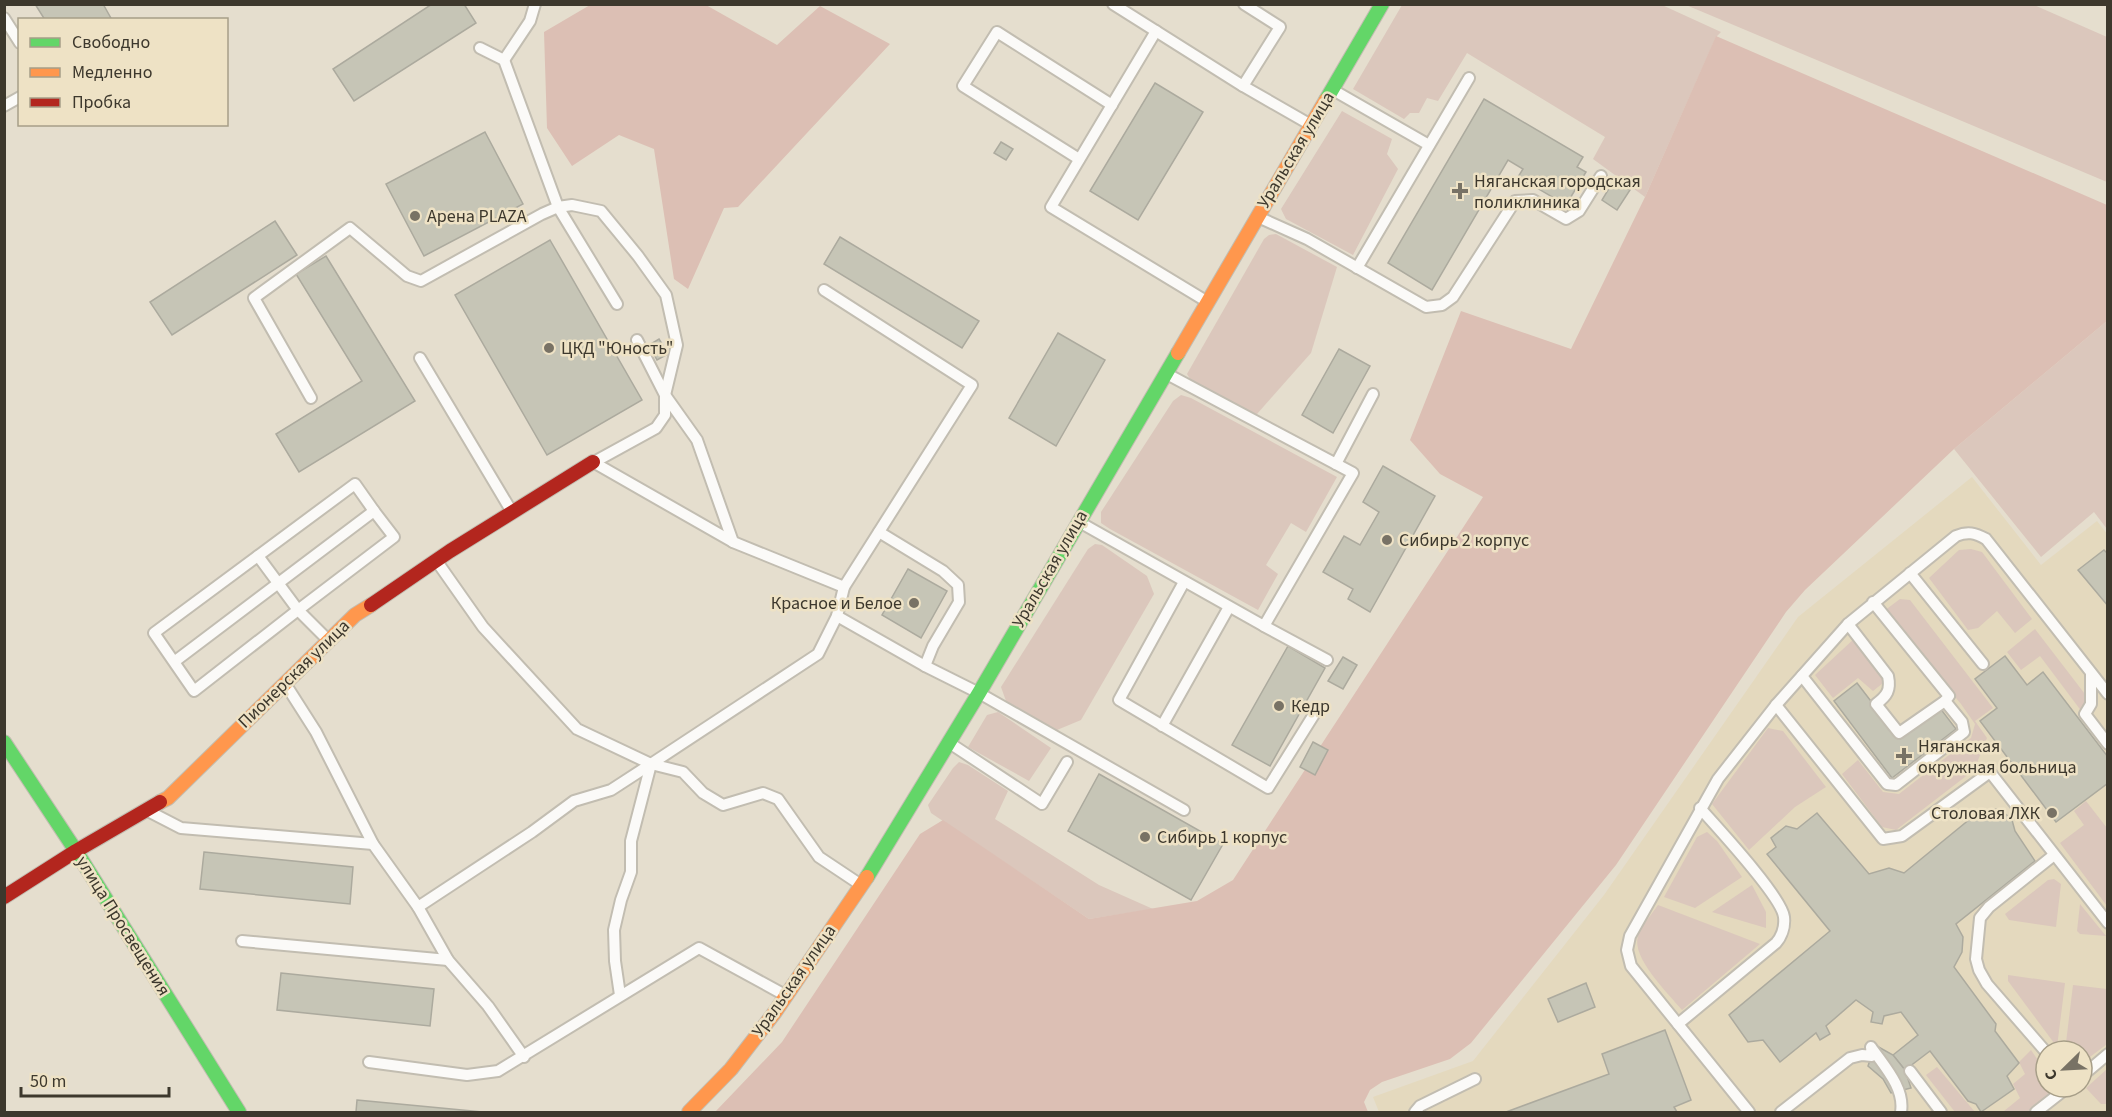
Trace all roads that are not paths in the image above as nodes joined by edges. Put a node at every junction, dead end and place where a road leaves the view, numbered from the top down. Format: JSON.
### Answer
{"nodes":[{"id":1,"x":535,"y":4,"type":"edge"},
{"id":2,"x":1113,"y":4,"type":"edge"},
{"id":3,"x":1244,"y":4,"type":"edge"},
{"id":4,"x":1382,"y":4,"type":"edge"},
{"id":5,"x":4,"y":18,"type":"edge"},
{"id":6,"x":1156,"y":31,"type":"junction"},
{"id":7,"x":18,"y":40,"type":"edge"},
{"id":8,"x":480,"y":48,"type":"dead end"},
{"id":9,"x":504,"y":60,"type":"junction"},
{"id":10,"x":1469,"y":78,"type":"dead end"},
{"id":11,"x":1243,"y":86,"type":"junction"},
{"id":12,"x":1332,"y":89,"type":"junction"},
{"id":13,"x":18,"y":98,"type":"edge"},
{"id":14,"x":4,"y":105,"type":"edge"},
{"id":15,"x":1112,"y":105,"type":"junction"},
{"id":16,"x":1312,"y":125,"type":"junction"},
{"id":17,"x":1429,"y":145,"type":"junction"},
{"id":18,"x":1079,"y":159,"type":"junction"},
{"id":19,"x":1601,"y":176,"type":"dead end"},
{"id":20,"x":558,"y":207,"type":"junction"},
{"id":21,"x":1257,"y":216,"type":"junction"},
{"id":22,"x":1357,"y":268,"type":"junction"},
{"id":23,"x":824,"y":290,"type":"dead end"},
{"id":24,"x":1207,"y":301,"type":"junction"},
{"id":25,"x":617,"y":304,"type":"dead end"},
{"id":26,"x":637,"y":340,"type":"dead end"},
{"id":27,"x":420,"y":358,"type":"dead end"},
{"id":28,"x":1165,"y":373,"type":"junction"},
{"id":29,"x":1373,"y":394,"type":"dead end"},
{"id":30,"x":665,"y":395,"type":"junction"},
{"id":31,"x":311,"y":398,"type":"dead end"},
{"id":32,"x":593,"y":462,"type":"junction"},
{"id":33,"x":1336,"y":464,"type":"junction"},
{"id":34,"x":374,"y":511,"type":"junction"},
{"id":35,"x":512,"y":512,"type":"junction"},
{"id":36,"x":1078,"y":521,"type":"junction"},
{"id":37,"x":879,"y":532,"type":"junction"},
{"id":38,"x":733,"y":542,"type":"junction"},
{"id":39,"x":258,"y":556,"type":"junction"},
{"id":40,"x":436,"y":560,"type":"junction"},
{"id":41,"x":1910,"y":573,"type":"junction"},
{"id":42,"x":1184,"y":582,"type":"junction"},
{"id":43,"x":278,"y":583,"type":"junction"},
{"id":44,"x":844,"y":587,"type":"junction"},
{"id":45,"x":1873,"y":602,"type":"junction"},
{"id":46,"x":1230,"y":607,"type":"junction"},
{"id":47,"x":298,"y":610,"type":"junction"},
{"id":48,"x":837,"y":616,"type":"junction"},
{"id":49,"x":1848,"y":624,"type":"junction"},
{"id":50,"x":1264,"y":627,"type":"junction"},
{"id":51,"x":328,"y":640,"type":"junction"},
{"id":52,"x":1327,"y":660,"type":"dead end"},
{"id":53,"x":174,"y":662,"type":"junction"},
{"id":54,"x":1983,"y":664,"type":"dead end"},
{"id":55,"x":925,"y":666,"type":"junction"},
{"id":56,"x":2091,"y":673,"type":"junction"},
{"id":57,"x":1802,"y":676,"type":"junction"},
{"id":58,"x":284,"y":683,"type":"junction"},
{"id":59,"x":979,"y":693,"type":"junction"},
{"id":60,"x":2108,"y":694,"type":"edge"},
{"id":61,"x":1945,"y":701,"type":"junction"},
{"id":62,"x":1776,"y":705,"type":"junction"},
{"id":63,"x":1318,"y":708,"type":"dead end"},
{"id":64,"x":1162,"y":726,"type":"junction"},
{"id":65,"x":4,"y":742,"type":"edge"},
{"id":66,"x":948,"y":742,"type":"junction"},
{"id":67,"x":2108,"y":744,"type":"edge"},
{"id":68,"x":10,"y":762,"type":"edge"},
{"id":69,"x":1067,"y":762,"type":"dead end"},
{"id":70,"x":651,"y":764,"type":"junction"},
{"id":71,"x":1700,"y":808,"type":"junction"},
{"id":72,"x":147,"y":810,"type":"junction"},
{"id":73,"x":1184,"y":810,"type":"dead end"},
{"id":74,"x":373,"y":844,"type":"junction"},
{"id":75,"x":76,"y":851,"type":"junction"},
{"id":76,"x":2054,"y":855,"type":"junction"},
{"id":77,"x":861,"y":885,"type":"junction"},
{"id":78,"x":4,"y":897,"type":"edge"},
{"id":79,"x":418,"y":907,"type":"junction"},
{"id":80,"x":2108,"y":923,"type":"edge"},
{"id":81,"x":242,"y":941,"type":"dead end"},
{"id":82,"x":448,"y":960,"type":"junction"},
{"id":83,"x":620,"y":995,"type":"junction"},
{"id":84,"x":786,"y":996,"type":"junction"},
{"id":85,"x":1678,"y":1024,"type":"junction"},
{"id":86,"x":2035,"y":1039,"type":"edge"},
{"id":87,"x":2108,"y":1054,"type":"edge"},
{"id":88,"x":524,"y":1057,"type":"junction"},
{"id":89,"x":369,"y":1062,"type":"dead end"},
{"id":90,"x":2094,"y":1066,"type":"edge"},
{"id":91,"x":1910,"y":1071,"type":"dead end"},
{"id":92,"x":1475,"y":1079,"type":"dead end"},
{"id":93,"x":2053,"y":1099,"type":"edge"},
{"id":94,"x":239,"y":1113,"type":"edge"},
{"id":95,"x":688,"y":1113,"type":"edge"},
{"id":96,"x":1415,"y":1113,"type":"edge"},
{"id":97,"x":1749,"y":1113,"type":"edge"},
{"id":98,"x":1781,"y":1113,"type":"edge"},
{"id":99,"x":1901,"y":1113,"type":"edge"},
{"id":100,"x":1941,"y":1113,"type":"edge"},
{"id":101,"x":2036,"y":1113,"type":"edge"}],
"edges":[{"from":1,"to":9,"type":"lane"},
{"from":2,"to":6,"type":"lane"},
{"from":3,"to":11,"type":"lane"},
{"from":4,"to":12,"type":"street","name":"Уральская улица"},
{"from":5,"to":7,"type":"lane"},
{"from":6,"to":11,"type":"lane"},
{"from":6,"to":15,"type":"lane"},
{"from":8,"to":9,"type":"lane"},
{"from":9,"to":20,"type":"lane"},
{"from":10,"to":17,"type":"lane"},
{"from":11,"to":16,"type":"lane"},
{"from":12,"to":16,"type":"street","name":"Уральская улица"},
{"from":12,"to":17,"type":"lane"},
{"from":13,"to":14,"type":"lane"},
{"from":15,"to":18,"type":"lane"},
{"from":15,"to":18,"type":"lane"},
{"from":16,"to":21,"type":"street","name":"Уральская улица"},
{"from":17,"to":22,"type":"lane"},
{"from":18,"to":24,"type":"lane"},
{"from":19,"to":22,"type":"lane"},
{"from":20,"to":25,"type":"lane"},
{"from":20,"to":30,"type":"lane"},
{"from":20,"to":31,"type":"lane"},
{"from":21,"to":22,"type":"lane"},
{"from":21,"to":24,"type":"street","name":"Уральская улица"},
{"from":23,"to":37,"type":"lane"},
{"from":24,"to":28,"type":"street","name":"Уральская улица"},
{"from":26,"to":30,"type":"lane"},
{"from":27,"to":35,"type":"lane"},
{"from":28,"to":33,"type":"lane"},
{"from":28,"to":36,"type":"street","name":"Уральская улица"},
{"from":29,"to":33,"type":"lane"},
{"from":30,"to":32,"type":"lane"},
{"from":30,"to":38,"type":"lane"},
{"from":32,"to":35,"type":"street","name":"Пионерская улица"},
{"from":32,"to":38,"type":"lane"},
{"from":33,"to":50,"type":"lane"},
{"from":34,"to":39,"type":"lane"},
{"from":34,"to":43,"type":"lane"},
{"from":34,"to":47,"type":"lane"},
{"from":35,"to":40,"type":"street","name":"Пионерская улица"},
{"from":36,"to":42,"type":"lane"},
{"from":36,"to":59,"type":"street","name":"Уральская улица"},
{"from":37,"to":44,"type":"lane"},
{"from":37,"to":55,"type":"lane"},
{"from":38,"to":44,"type":"lane"},
{"from":39,"to":43,"type":"lane"},
{"from":39,"to":53,"type":"lane"},
{"from":40,"to":51,"type":"street","name":"Пионерская улица"},
{"from":40,"to":70,"type":"lane"},
{"from":41,"to":45,"type":"lane"},
{"from":41,"to":54,"type":"lane"},
{"from":41,"to":56,"type":"lane"},
{"from":42,"to":46,"type":"lane"},
{"from":42,"to":64,"type":"lane"},
{"from":43,"to":47,"type":"lane"},
{"from":43,"to":53,"type":"lane"},
{"from":44,"to":48,"type":"lane"},
{"from":45,"to":49,"type":"lane"},
{"from":45,"to":61,"type":"lane"},
{"from":46,"to":50,"type":"lane"},
{"from":46,"to":64,"type":"lane"},
{"from":47,"to":51,"type":"lane"},
{"from":47,"to":53,"type":"lane"},
{"from":48,"to":55,"type":"lane"},
{"from":48,"to":70,"type":"lane"},
{"from":49,"to":57,"type":"lane"},
{"from":49,"to":61,"type":"lane"},
{"from":50,"to":52,"type":"lane"},
{"from":51,"to":58,"type":"street","name":"Пионерская улица"},
{"from":55,"to":59,"type":"lane"},
{"from":56,"to":60,"type":"lane"},
{"from":56,"to":67,"type":"lane"},
{"from":57,"to":61,"type":"lane"},
{"from":57,"to":62,"type":"lane"},
{"from":58,"to":72,"type":"street","name":"Пионерская улица"},
{"from":58,"to":74,"type":"lane"},
{"from":59,"to":66,"type":"street","name":"Уральская улица"},
{"from":59,"to":73,"type":"lane"},
{"from":62,"to":71,"type":"lane"},
{"from":62,"to":76,"type":"lane"},
{"from":63,"to":64,"type":"lane"},
{"from":65,"to":68,"type":"street","name":"улица Просвещения"},
{"from":66,"to":69,"type":"lane"},
{"from":66,"to":77,"type":"street","name":"Уральская улица"},
{"from":68,"to":75,"type":"street","name":"улица Просвещения"},
{"from":70,"to":77,"type":"lane"},
{"from":70,"to":79,"type":"lane"},
{"from":70,"to":83,"type":"lane"},
{"from":71,"to":85,"type":"lane"},
{"from":71,"to":85,"type":"lane"},
{"from":72,"to":74,"type":"lane"},
{"from":72,"to":75,"type":"street","name":"Пионерская улица"},
{"from":74,"to":79,"type":"lane"},
{"from":75,"to":78,"type":"street","name":"Пионерская улица"},
{"from":75,"to":94,"type":"street","name":"улица Просвещения"},
{"from":76,"to":80,"type":"lane"},
{"from":76,"to":86,"type":"lane"},
{"from":77,"to":84,"type":"street","name":"Уральская улица"},
{"from":79,"to":82,"type":"lane"},
{"from":81,"to":82,"type":"lane"},
{"from":82,"to":88,"type":"lane"},
{"from":83,"to":84,"type":"lane"},
{"from":83,"to":88,"type":"lane"},
{"from":84,"to":95,"type":"street","name":"Уральская улица"},
{"from":85,"to":97,"type":"lane"},
{"from":87,"to":90,"type":"lane"},
{"from":88,"to":89,"type":"lane"},
{"from":91,"to":100,"type":"lane"},
{"from":92,"to":96,"type":"lane"},
{"from":93,"to":101,"type":"lane"},
{"from":98,"to":99,"type":"lane"}]}
